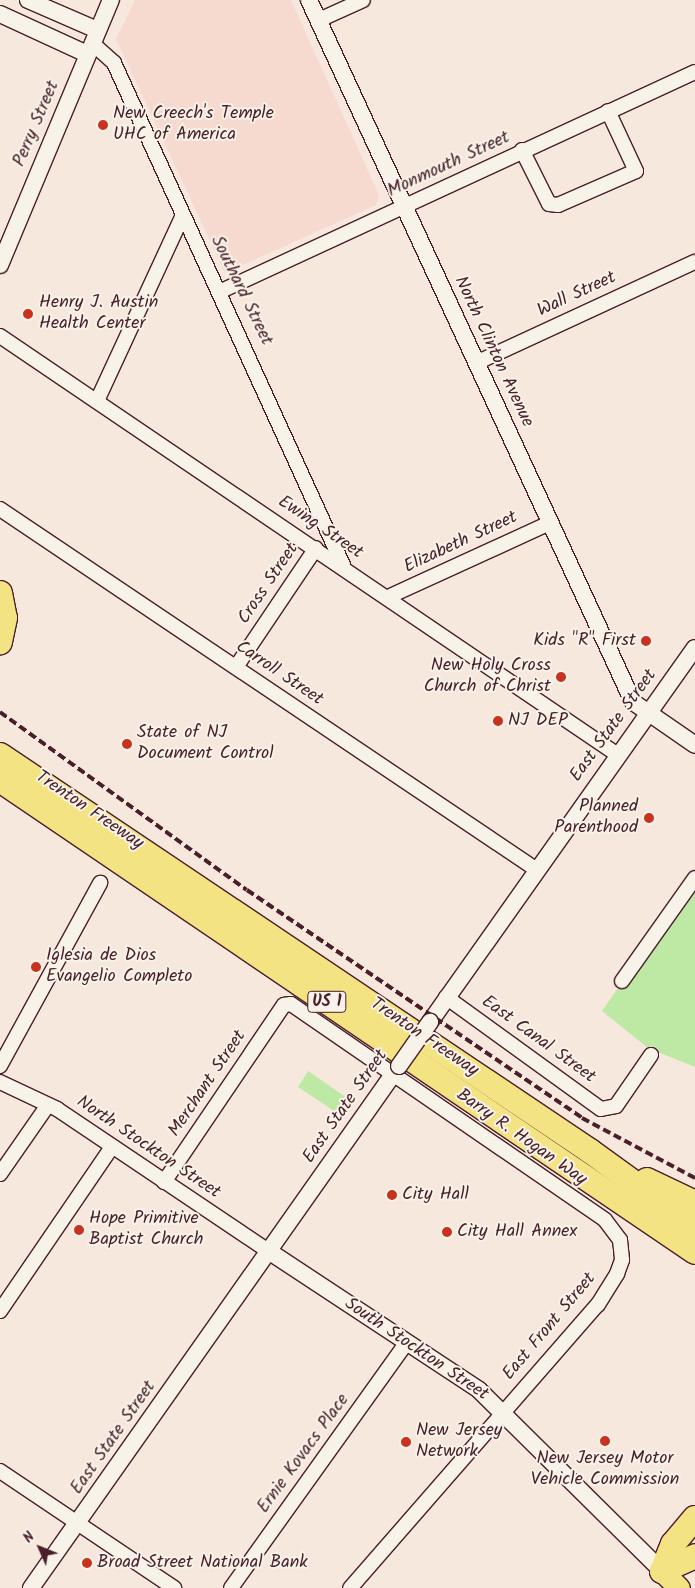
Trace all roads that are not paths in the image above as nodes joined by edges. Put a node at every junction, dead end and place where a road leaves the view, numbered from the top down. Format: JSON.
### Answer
{"nodes":[{"id":1,"x":28,"y":0,"type":"edge"},
{"id":2,"x":111,"y":0,"type":"edge"},
{"id":3,"x":309,"y":0,"type":"edge"},
{"id":4,"x":363,"y":0,"type":"edge"},
{"id":5,"x":0,"y":14,"type":"edge"},
{"id":6,"x":319,"y":20,"type":"junction"},
{"id":7,"x":92,"y":42,"type":"junction"},
{"id":8,"x":695,"y":72,"type":"edge"},
{"id":9,"x":608,"y":111,"type":"junction"},
{"id":10,"x":522,"y":150,"type":"junction"},
{"id":11,"x":404,"y":206,"type":"junction"},
{"id":12,"x":182,"y":217,"type":"junction"},
{"id":13,"x":695,"y":262,"type":"edge"},
{"id":14,"x":0,"y":265,"type":"edge"},
{"id":15,"x":219,"y":292,"type":"junction"},
{"id":16,"x":0,"y":336,"type":"edge"},
{"id":17,"x":476,"y":363,"type":"junction"},
{"id":18,"x":97,"y":401,"type":"junction"},
{"id":19,"x":0,"y":509,"type":"edge"},
{"id":20,"x":550,"y":523,"type":"junction"},
{"id":21,"x":316,"y":548,"type":"junction"},
{"id":22,"x":343,"y":565,"type":"junction"},
{"id":23,"x":0,"y":593,"type":"edge"},
{"id":24,"x":388,"y":597,"type":"junction"},
{"id":25,"x":0,"y":642,"type":"edge"},
{"id":26,"x":695,"y":648,"type":"edge"},
{"id":27,"x":236,"y":667,"type":"junction"},
{"id":28,"x":649,"y":713,"type":"junction"},
{"id":29,"x":0,"y":743,"type":"edge"},
{"id":30,"x":695,"y":745,"type":"edge"},
{"id":31,"x":618,"y":754,"type":"junction"},
{"id":32,"x":3,"y":772,"type":"edge"},
{"id":33,"x":537,"y":870,"type":"junction"},
{"id":34,"x":695,"y":878,"type":"edge"},
{"id":35,"x":100,"y":882,"type":"dead end"},
{"id":36,"x":622,"y":981,"type":"dead end"},
{"id":37,"x":446,"y":997,"type":"junction"},
{"id":38,"x":284,"y":1006,"type":"joint"},
{"id":39,"x":651,"y":1055,"type":"dead end"},
{"id":40,"x":0,"y":1066,"type":"edge"},
{"id":41,"x":397,"y":1069,"type":"junction"},
{"id":42,"x":0,"y":1082,"type":"edge"},
{"id":43,"x":48,"y":1105,"type":"junction"},
{"id":44,"x":112,"y":1147,"type":"junction"},
{"id":45,"x":590,"y":1151,"type":"junction"},
{"id":46,"x":0,"y":1174,"type":"edge"},
{"id":47,"x":164,"y":1182,"type":"junction"},
{"id":48,"x":695,"y":1203,"type":"edge"},
{"id":49,"x":653,"y":1223,"type":"junction"},
{"id":50,"x":695,"y":1227,"type":"edge"},
{"id":51,"x":620,"y":1240,"type":"joint"},
{"id":52,"x":270,"y":1252,"type":"junction"},
{"id":53,"x":695,"y":1252,"type":"edge"},
{"id":54,"x":695,"y":1270,"type":"edge"},
{"id":55,"x":0,"y":1311,"type":"edge"},
{"id":56,"x":407,"y":1342,"type":"junction"},
{"id":57,"x":501,"y":1412,"type":"junction"},
{"id":58,"x":0,"y":1471,"type":"edge"},
{"id":59,"x":695,"y":1518,"type":"edge"},
{"id":60,"x":78,"y":1522,"type":"junction"},
{"id":61,"x":695,"y":1556,"type":"edge"},
{"id":62,"x":662,"y":1571,"type":"junction"},
{"id":63,"x":30,"y":1588,"type":"edge"},
{"id":64,"x":174,"y":1588,"type":"edge"},
{"id":65,"x":232,"y":1588,"type":"edge"},
{"id":66,"x":350,"y":1588,"type":"edge"},
{"id":67,"x":679,"y":1588,"type":"edge"}],
"edges":[{"from":1,"to":7,"type":"street","name":"Southard Street"},
{"from":2,"to":7,"type":"street","name":"Perry Street"},
{"from":3,"to":6,"type":"street","name":"North Clinton Avenue"},
{"from":4,"to":6,"type":"street"},
{"from":5,"to":7,"type":"street","name":"Southard Street"},
{"from":6,"to":11,"type":"street","name":"North Clinton Avenue"},
{"from":7,"to":12,"type":"street","name":"Southard Street"},
{"from":7,"to":14,"type":"street","name":"Perry Street"},
{"from":8,"to":9,"type":"street","name":"Monmouth Street"},
{"from":9,"to":10,"type":"street","name":"Monmouth Street"},
{"from":9,"to":10,"type":"street"},
{"from":10,"to":11,"type":"street","name":"Monmouth Street"},
{"from":11,"to":15,"type":"street","name":"Monmouth Street"},
{"from":11,"to":17,"type":"street","name":"North Clinton Avenue"},
{"from":12,"to":15,"type":"street","name":"Southard Street"},
{"from":12,"to":18,"type":"street"},
{"from":13,"to":17,"type":"street","name":"Wall Street"},
{"from":15,"to":22,"type":"street","name":"Southard Street"},
{"from":16,"to":18,"type":"street","name":"Ewing Street"},
{"from":17,"to":20,"type":"street","name":"North Clinton Avenue"},
{"from":18,"to":21,"type":"street","name":"Ewing Street"},
{"from":19,"to":27,"type":"street","name":"Carroll Street"},
{"from":20,"to":24,"type":"street","name":"Elizabeth Street"},
{"from":20,"to":28,"type":"street","name":"North Clinton Avenue"},
{"from":21,"to":22,"type":"street","name":"Ewing Street"},
{"from":21,"to":27,"type":"street","name":"Cross Street"},
{"from":22,"to":24,"type":"street","name":"Ewing Street"},
{"from":23,"to":25,"type":"highway"},
{"from":24,"to":31,"type":"street","name":"Ewing Street"},
{"from":26,"to":28,"type":"street","name":"East State Street"},
{"from":27,"to":33,"type":"street","name":"Carroll Street"},
{"from":28,"to":30,"type":"street","name":"North Clinton Avenue"},
{"from":28,"to":31,"type":"street","name":"East State Street"},
{"from":29,"to":32,"type":"highway"},
{"from":31,"to":33,"type":"street","name":"East State Street"},
{"from":32,"to":45,"type":"highway","name":"Trenton Freeway","number":"US 1"},
{"from":32,"to":49,"type":"highway","name":"Trenton Freeway","number":"US 1"},
{"from":33,"to":37,"type":"street","name":"East State Street"},
{"from":34,"to":36,"type":"street"},
{"from":35,"to":40,"type":"street"},
{"from":37,"to":39,"type":"street","name":"East Canal Street"},
{"from":37,"to":41,"type":"street","name":"East State Street","bridge":true},
{"from":38,"to":41,"type":"street","name":"Barry R. Hogan Way"},
{"from":38,"to":47,"type":"street","name":"Merchant Street"},
{"from":41,"to":51,"type":"street","name":"Barry R. Hogan Way"},
{"from":41,"to":52,"type":"street","name":"East State Street"},
{"from":42,"to":43,"type":"street","name":"North Stockton Street"},
{"from":43,"to":44,"type":"street","name":"North Stockton Street"},
{"from":43,"to":46,"type":"street"},
{"from":44,"to":47,"type":"street","name":"North Stockton Street"},
{"from":44,"to":55,"type":"street"},
{"from":45,"to":48,"type":"highway"},
{"from":45,"to":50,"type":"highway","name":"Trenton Freeway","number":"US 1"},
{"from":47,"to":52,"type":"street","name":"North Stockton Street"},
{"from":49,"to":53,"type":"highway","name":"Trenton Freeway","number":"US 1"},
{"from":49,"to":54,"type":"highway"},
{"from":51,"to":57,"type":"street","name":"East Front Street"},
{"from":52,"to":56,"type":"street","name":"South Stockton Street"},
{"from":52,"to":60,"type":"street","name":"East State Street"},
{"from":56,"to":57,"type":"street","name":"South Stockton Street"},
{"from":56,"to":65,"type":"street","name":"Ernie Kovacs Place"},
{"from":57,"to":62,"type":"street","name":"South Stockton Street"},
{"from":57,"to":66,"type":"street","name":"East Front Street"},
{"from":58,"to":60,"type":"street"},
{"from":59,"to":62,"type":"highway"},
{"from":60,"to":63,"type":"street","name":"East State Street"},
{"from":60,"to":64,"type":"street"},
{"from":61,"to":62,"type":"highway"},
{"from":62,"to":67,"type":"main road","name":"South Stockton Street"}]}
